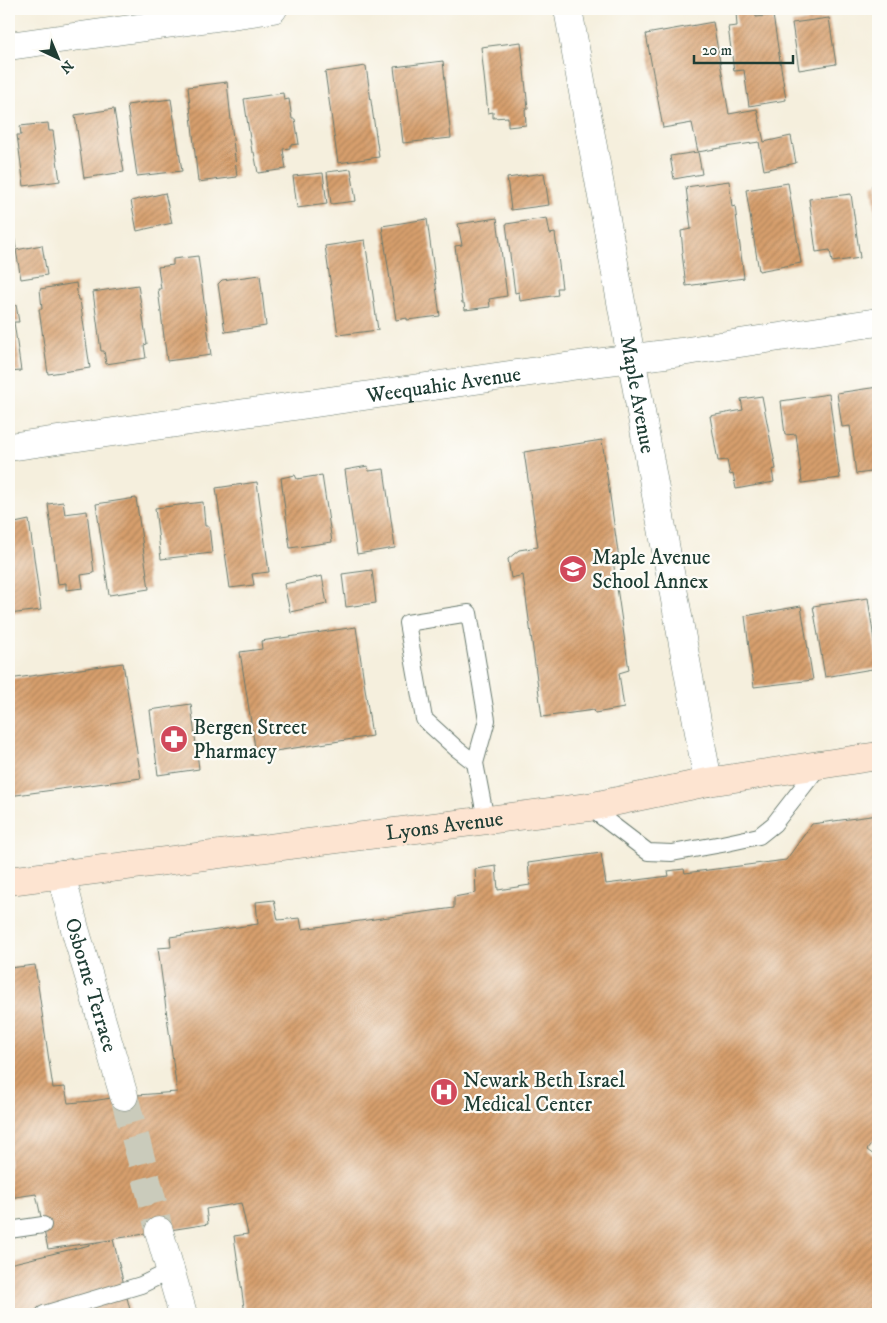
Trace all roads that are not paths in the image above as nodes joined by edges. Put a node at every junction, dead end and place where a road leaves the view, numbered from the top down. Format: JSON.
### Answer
{"nodes":[{"id":1,"x":273,"y":9,"type":"edge"},
{"id":2,"x":568,"y":9,"type":"edge"},
{"id":3,"x":9,"y":46,"type":"edge"},
{"id":4,"x":878,"y":322,"type":"edge"},
{"id":5,"x":631,"y":359,"type":"junction"},
{"id":6,"x":9,"y":447,"type":"edge"},
{"id":7,"x":878,"y":756,"type":"edge"},
{"id":8,"x":475,"y":763,"type":"junction"},
{"id":9,"x":820,"y":765,"type":"junction"},
{"id":10,"x":708,"y":782,"type":"junction"},
{"id":11,"x":589,"y":807,"type":"junction"},
{"id":12,"x":486,"y":820,"type":"junction"},
{"id":13,"x":61,"y":874,"type":"junction"},
{"id":14,"x":9,"y":882,"type":"edge"},
{"id":15,"x":124,"y":1096,"type":"tunnel mouth"},
{"id":16,"x":43,"y":1225,"type":"dead end"},
{"id":17,"x":9,"y":1230,"type":"edge"},
{"id":18,"x":159,"y":1232,"type":"tunnel mouth"},
{"id":19,"x":170,"y":1270,"type":"junction"},
{"id":20,"x":44,"y":1314,"type":"edge"},
{"id":21,"x":183,"y":1314,"type":"edge"}],
"edges":[{"from":1,"to":3,"type":"street"},
{"from":2,"to":5,"type":"street","name":"Maple Avenue"},
{"from":4,"to":5,"type":"street","name":"Weequahic Avenue"},
{"from":5,"to":6,"type":"street","name":"Weequahic Avenue"},
{"from":5,"to":10,"type":"street","name":"Maple Avenue"},
{"from":7,"to":9,"type":"main road","name":"Lyons Avenue"},
{"from":8,"to":8,"type":"lane"},
{"from":8,"to":12,"type":"lane"},
{"from":9,"to":10,"type":"main road","name":"Lyons Avenue"},
{"from":9,"to":11,"type":"lane"},
{"from":10,"to":11,"type":"main road","name":"Lyons Avenue"},
{"from":11,"to":12,"type":"main road","name":"Lyons Avenue"},
{"from":12,"to":13,"type":"main road","name":"Lyons Avenue"},
{"from":13,"to":14,"type":"main road","name":"Lyons Avenue"},
{"from":13,"to":15,"type":"street","name":"Osborne Terrace"},
{"from":16,"to":17,"type":"lane"},
{"from":18,"to":19,"type":"street"},
{"from":19,"to":20,"type":"lane"},
{"from":19,"to":21,"type":"street"}]}
